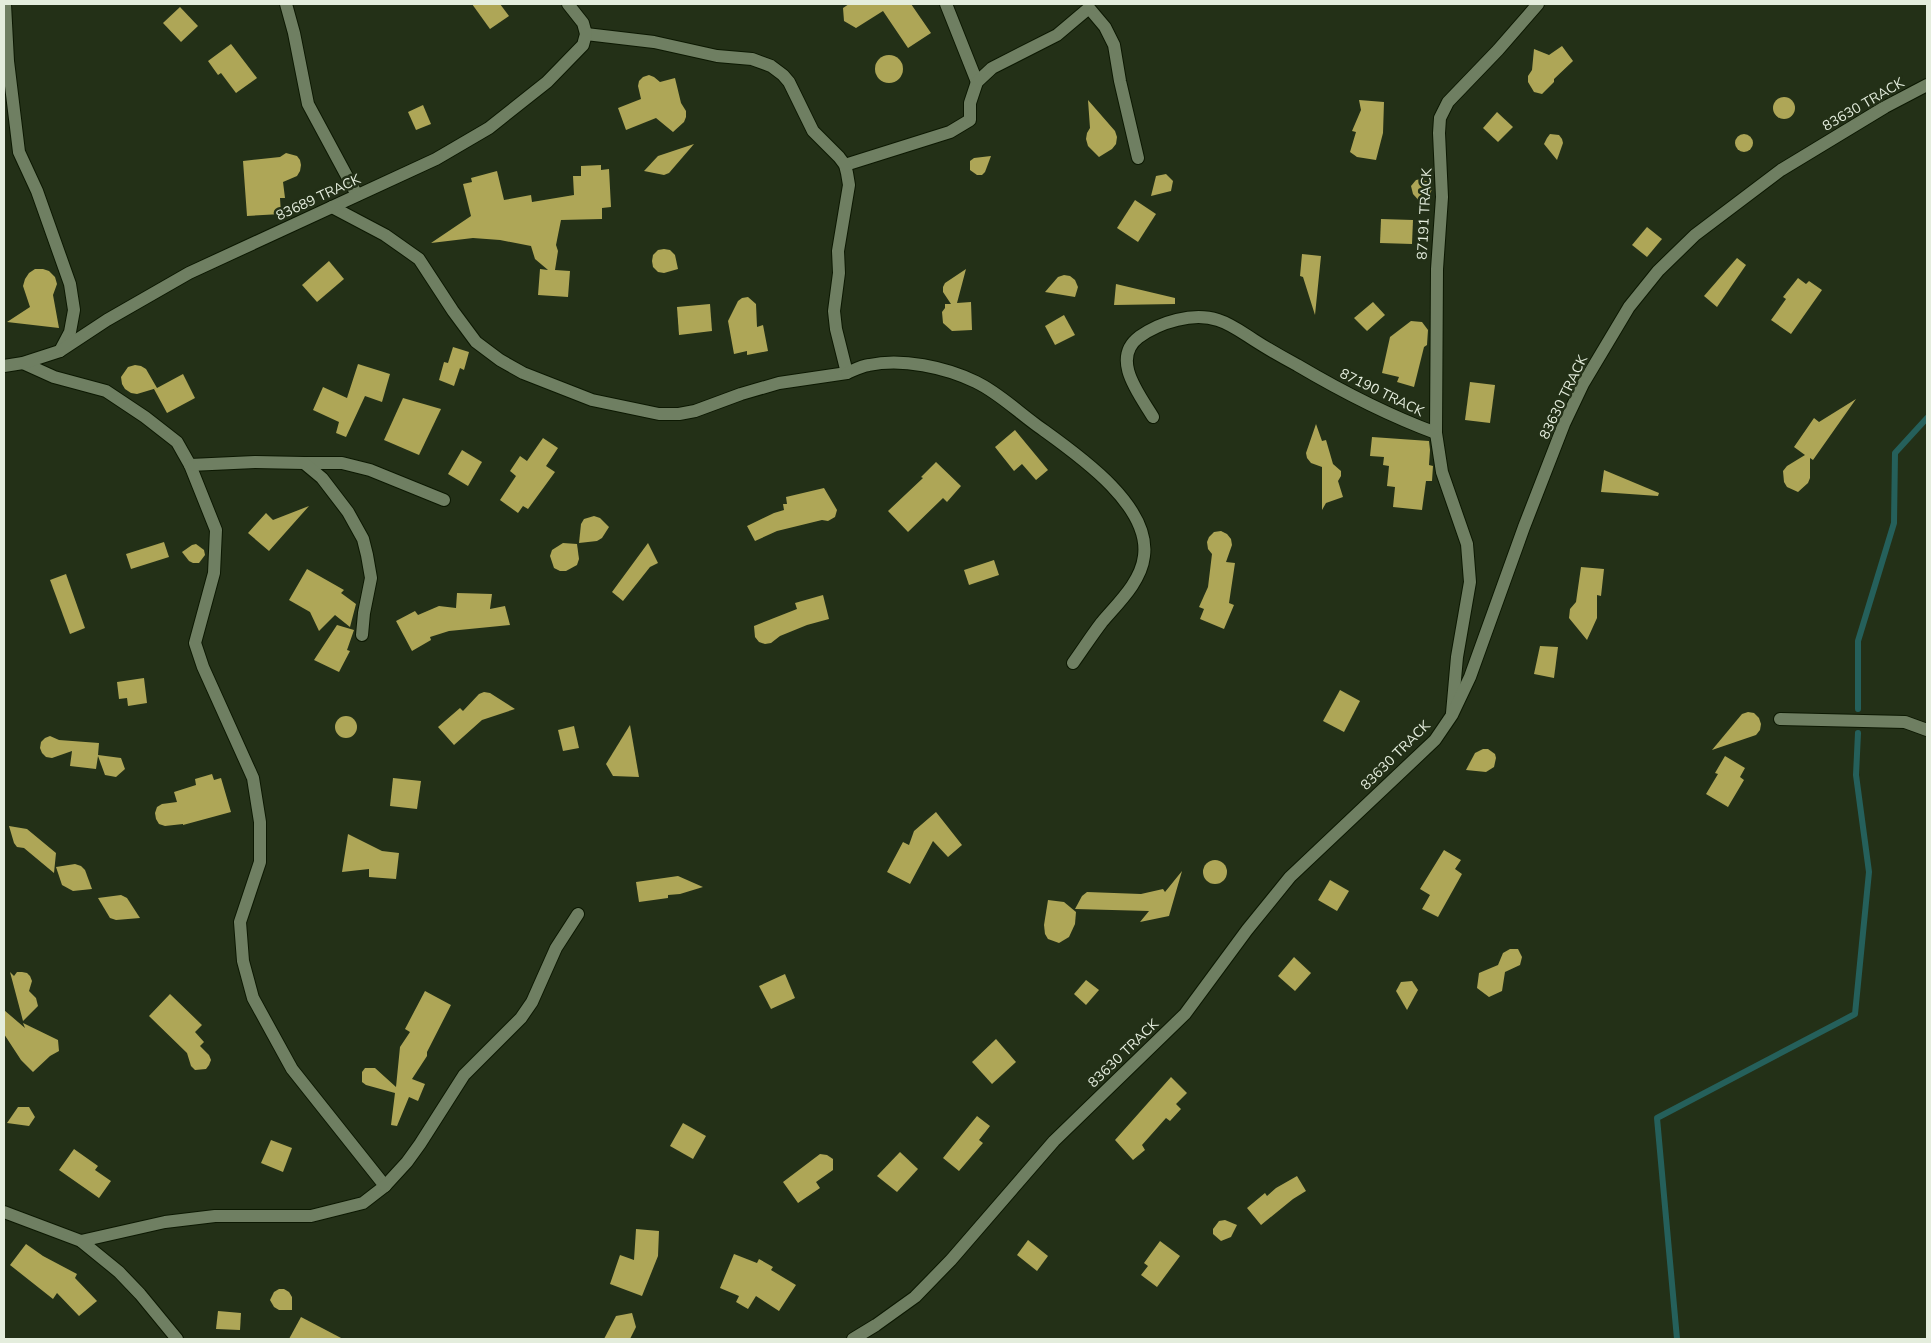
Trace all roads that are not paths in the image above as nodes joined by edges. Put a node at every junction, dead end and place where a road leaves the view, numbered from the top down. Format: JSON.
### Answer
{"nodes":[{"id":1,"x":5,"y":4,"type":"edge"},
{"id":2,"x":286,"y":4,"type":"edge"},
{"id":3,"x":568,"y":4,"type":"edge"},
{"id":4,"x":946,"y":4,"type":"edge"},
{"id":5,"x":1538,"y":4,"type":"edge"},
{"id":6,"x":1089,"y":6,"type":"edge"},
{"id":7,"x":586,"y":34,"type":"junction"},
{"id":8,"x":976,"y":82,"type":"junction"},
{"id":9,"x":1927,"y":85,"type":"edge"},
{"id":10,"x":1138,"y":158,"type":"dead end"},
{"id":11,"x":845,"y":165,"type":"junction"},
{"id":12,"x":357,"y":195,"type":"junction"},
{"id":13,"x":332,"y":207,"type":"junction"},
{"id":14,"x":60,"y":351,"type":"junction"},
{"id":15,"x":23,"y":363,"type":"junction"},
{"id":16,"x":4,"y":366,"type":"edge"},
{"id":17,"x":847,"y":373,"type":"junction"},
{"id":18,"x":1154,"y":417,"type":"dead end"},
{"id":19,"x":1436,"y":433,"type":"junction"},
{"id":20,"x":304,"y":463,"type":"junction"},
{"id":21,"x":190,"y":464,"type":"junction"},
{"id":22,"x":444,"y":500,"type":"dead end"},
{"id":23,"x":362,"y":635,"type":"dead end"},
{"id":24,"x":1074,"y":663,"type":"dead end"},
{"id":25,"x":1452,"y":715,"type":"junction"},
{"id":26,"x":1780,"y":719,"type":"dead end"},
{"id":27,"x":1927,"y":730,"type":"edge"},
{"id":28,"x":578,"y":914,"type":"dead end"},
{"id":29,"x":385,"y":1186,"type":"junction"},
{"id":30,"x":4,"y":1212,"type":"edge"},
{"id":31,"x":81,"y":1241,"type":"junction"},
{"id":32,"x":177,"y":1339,"type":"edge"},
{"id":33,"x":853,"y":1339,"type":"edge"}],
"edges":[{"from":1,"to":14,"type":"street"},
{"from":2,"to":12,"type":"street"},
{"from":3,"to":7,"type":"street"},
{"from":4,"to":8,"type":"street"},
{"from":5,"to":19,"type":"street","name":"87191 TRACK"},
{"from":6,"to":8,"type":"street"},
{"from":6,"to":10,"type":"street"},
{"from":7,"to":11,"type":"street"},
{"from":7,"to":12,"type":"street","name":"83689 TRACK"},
{"from":8,"to":11,"type":"street"},
{"from":9,"to":25,"type":"street","name":"83630 TRACK"},
{"from":11,"to":17,"type":"street"},
{"from":12,"to":13,"type":"street","name":"83689 TRACK"},
{"from":13,"to":14,"type":"street","name":"83689 TRACK"},
{"from":13,"to":17,"type":"street"},
{"from":14,"to":15,"type":"street","name":"83689 TRACK"},
{"from":15,"to":16,"type":"street","name":"83689 TRACK"},
{"from":15,"to":21,"type":"street"},
{"from":17,"to":24,"type":"street"},
{"from":18,"to":19,"type":"street","name":"87190 TRACK"},
{"from":19,"to":25,"type":"street"},
{"from":20,"to":21,"type":"street"},
{"from":20,"to":22,"type":"street"},
{"from":20,"to":23,"type":"street"},
{"from":21,"to":29,"type":"street"},
{"from":25,"to":33,"type":"street","name":"83630 TRACK"},
{"from":26,"to":27,"type":"street"},
{"from":28,"to":29,"type":"street"},
{"from":29,"to":31,"type":"street"},
{"from":30,"to":31,"type":"street"},
{"from":31,"to":32,"type":"street"}]}
